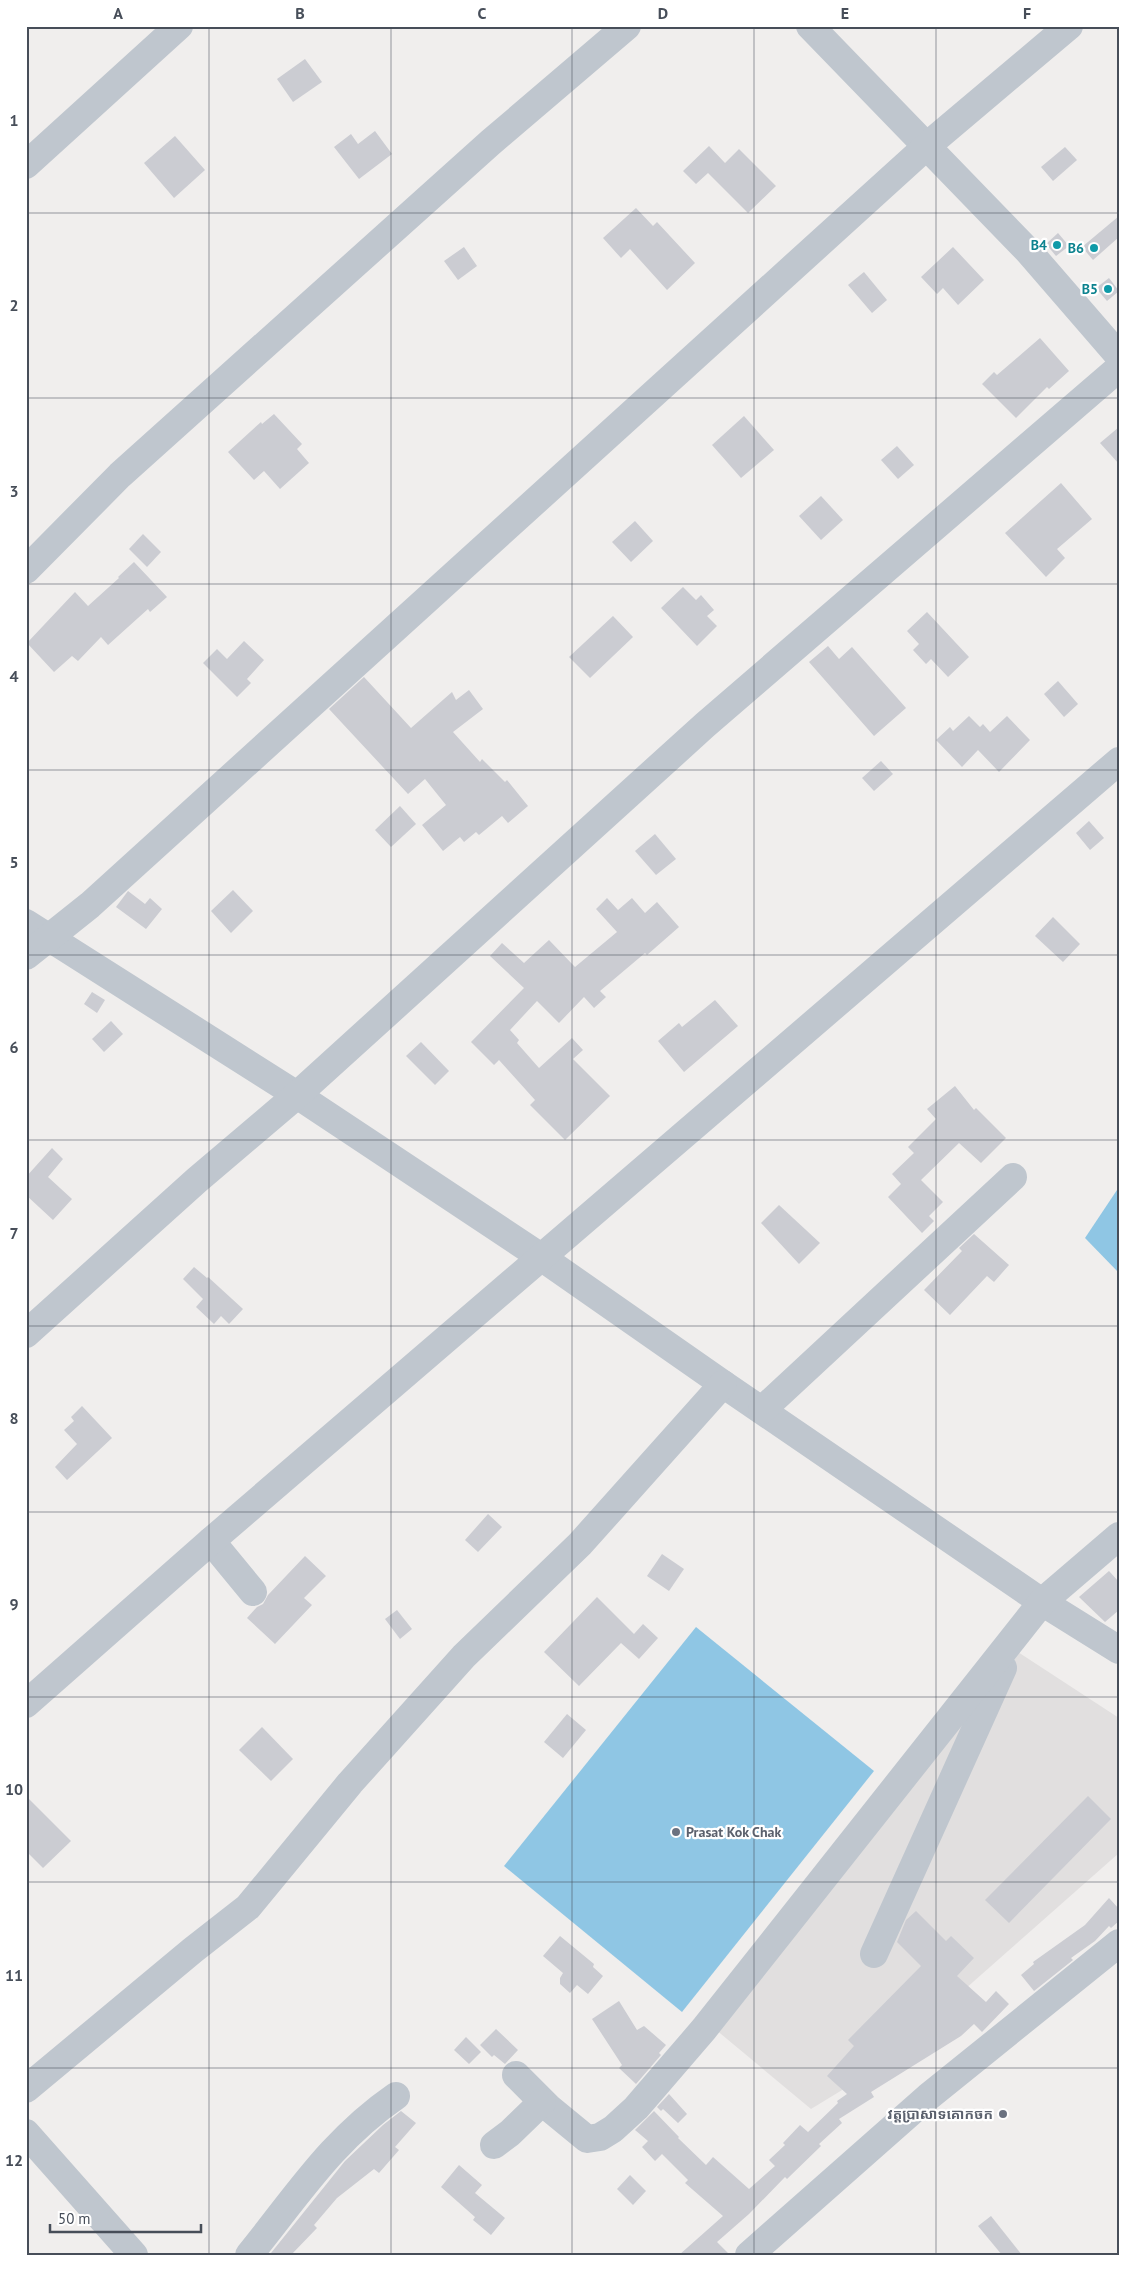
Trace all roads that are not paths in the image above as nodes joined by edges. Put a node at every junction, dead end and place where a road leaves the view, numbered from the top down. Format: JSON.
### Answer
{"nodes":[{"id":1,"x":179,"y":26,"type":"edge"},
{"id":2,"x":627,"y":26,"type":"edge"},
{"id":3,"x":810,"y":26,"type":"edge"},
{"id":4,"x":1069,"y":26,"type":"edge"},
{"id":5,"x":928,"y":146,"type":"junction"},
{"id":6,"x":26,"y":165,"type":"edge"},
{"id":7,"x":1119,"y":356,"type":"edge"},
{"id":8,"x":1119,"y":368,"type":"edge"},
{"id":9,"x":26,"y":570,"type":"edge"},
{"id":10,"x":1119,"y":761,"type":"edge"},
{"id":11,"x":37,"y":931,"type":"edge"},
{"id":12,"x":26,"y":956,"type":"edge"},
{"id":13,"x":297,"y":1095,"type":"junction"},
{"id":14,"x":1013,"y":1178,"type":"dead end"},
{"id":15,"x":540,"y":1257,"type":"junction"},
{"id":16,"x":26,"y":1334,"type":"edge"},
{"id":17,"x":723,"y":1384,"type":"junction"},
{"id":18,"x":762,"y":1410,"type":"junction"},
{"id":19,"x":1119,"y":1536,"type":"edge"},
{"id":20,"x":211,"y":1541,"type":"junction"},
{"id":21,"x":253,"y":1592,"type":"dead end"},
{"id":22,"x":1027,"y":1621,"type":"junction"},
{"id":23,"x":1119,"y":1650,"type":"edge"},
{"id":24,"x":26,"y":1704,"type":"edge"},
{"id":25,"x":1119,"y":1943,"type":"edge"},
{"id":26,"x":874,"y":1954,"type":"dead end"},
{"id":27,"x":516,"y":2075,"type":"dead end"},
{"id":28,"x":26,"y":2089,"type":"edge"},
{"id":29,"x":396,"y":2096,"type":"dead end"},
{"id":30,"x":542,"y":2102,"type":"junction"},
{"id":31,"x":26,"y":2133,"type":"edge"},
{"id":32,"x":494,"y":2145,"type":"dead end"},
{"id":33,"x":134,"y":2255,"type":"edge"},
{"id":34,"x":249,"y":2255,"type":"edge"},
{"id":35,"x":749,"y":2255,"type":"edge"}],
"edges":[{"from":1,"to":6,"type":"street"},
{"from":2,"to":9,"type":"street"},
{"from":3,"to":5,"type":"street"},
{"from":4,"to":5,"type":"street"},
{"from":5,"to":7,"type":"street"},
{"from":5,"to":11,"type":"street"},
{"from":8,"to":13,"type":"street"},
{"from":10,"to":15,"type":"street"},
{"from":11,"to":12,"type":"street"},
{"from":11,"to":13,"type":"street"},
{"from":13,"to":15,"type":"street"},
{"from":13,"to":16,"type":"street"},
{"from":14,"to":18,"type":"street"},
{"from":15,"to":17,"type":"street"},
{"from":15,"to":20,"type":"street"},
{"from":17,"to":18,"type":"street"},
{"from":17,"to":28,"type":"street"},
{"from":18,"to":22,"type":"street"},
{"from":19,"to":22,"type":"street"},
{"from":20,"to":21,"type":"street"},
{"from":20,"to":24,"type":"street"},
{"from":22,"to":23,"type":"street"},
{"from":22,"to":26,"type":"street"},
{"from":22,"to":30,"type":"street"},
{"from":25,"to":35,"type":"street"},
{"from":27,"to":30,"type":"street"},
{"from":29,"to":34,"type":"street"},
{"from":30,"to":32,"type":"street"},
{"from":31,"to":33,"type":"street"}]}
